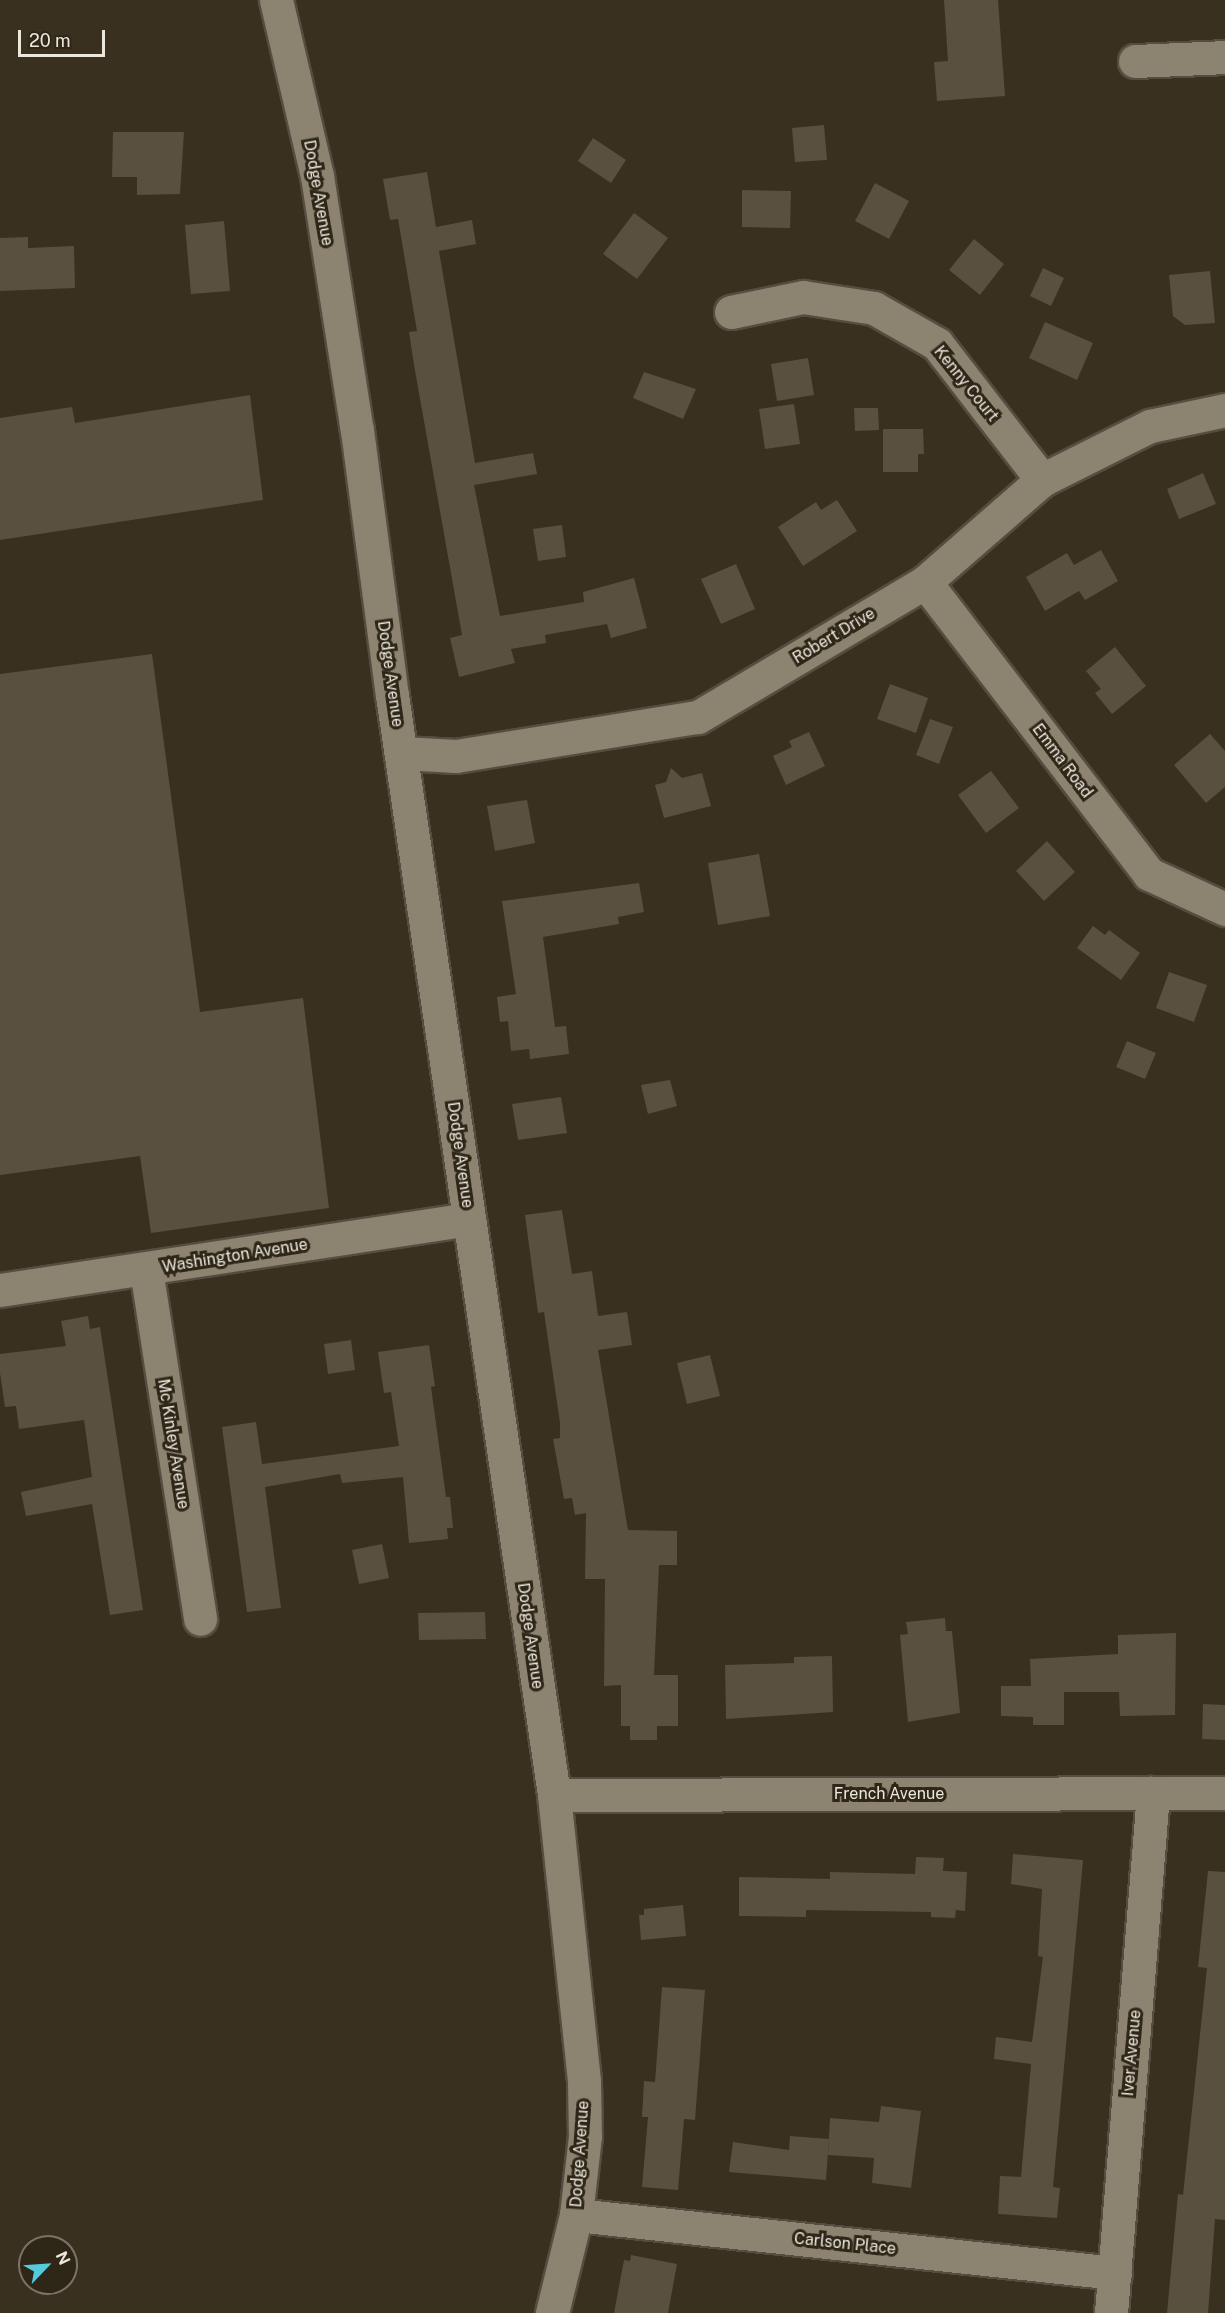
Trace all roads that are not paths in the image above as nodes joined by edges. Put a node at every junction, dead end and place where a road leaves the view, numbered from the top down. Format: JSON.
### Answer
{"nodes":[{"id":1,"x":276,"y":0,"type":"edge"},
{"id":2,"x":1225,"y":57,"type":"edge"},
{"id":3,"x":1135,"y":60,"type":"dead end"},
{"id":4,"x":731,"y":312,"type":"dead end"},
{"id":5,"x":1225,"y":410,"type":"edge"},
{"id":6,"x":1042,"y":480,"type":"junction"},
{"id":7,"x":925,"y":582,"type":"junction"},
{"id":8,"x":402,"y":753,"type":"junction"},
{"id":9,"x":1225,"y":909,"type":"edge"},
{"id":10,"x":469,"y":1219,"type":"junction"},
{"id":11,"x":146,"y":1269,"type":"junction"},
{"id":12,"x":0,"y":1290,"type":"edge"},
{"id":13,"x":200,"y":1620,"type":"dead end"},
{"id":14,"x":1153,"y":1793,"type":"junction"},
{"id":15,"x":1225,"y":1793,"type":"edge"},
{"id":16,"x":554,"y":1795,"type":"junction"},
{"id":17,"x":576,"y":2215,"type":"junction"},
{"id":18,"x":1115,"y":2272,"type":"junction"},
{"id":19,"x":552,"y":2313,"type":"edge"},
{"id":20,"x":1111,"y":2313,"type":"edge"}],
"edges":[{"from":1,"to":8,"type":"street","name":"Dodge Avenue"},
{"from":2,"to":3,"type":"street"},
{"from":4,"to":6,"type":"street","name":"Kenny Court"},
{"from":5,"to":6,"type":"street","name":"Robert Drive"},
{"from":6,"to":7,"type":"street","name":"Robert Drive"},
{"from":7,"to":8,"type":"street","name":"Robert Drive"},
{"from":7,"to":9,"type":"street","name":"Emma Road"},
{"from":8,"to":10,"type":"street","name":"Dodge Avenue"},
{"from":10,"to":11,"type":"street","name":"Washington Avenue"},
{"from":10,"to":16,"type":"street","name":"Dodge Avenue"},
{"from":11,"to":12,"type":"street","name":"Washington Avenue"},
{"from":11,"to":13,"type":"street","name":"Mc Kinley Avenue"},
{"from":14,"to":15,"type":"street","name":"French Avenue"},
{"from":14,"to":16,"type":"street","name":"French Avenue"},
{"from":14,"to":18,"type":"street","name":"Iver Avenue"},
{"from":16,"to":17,"type":"street","name":"Dodge Avenue"},
{"from":17,"to":18,"type":"street","name":"Carlson Place"},
{"from":17,"to":19,"type":"street","name":"Dodge Avenue"},
{"from":18,"to":20,"type":"street","name":"Iver Avenue"}]}
